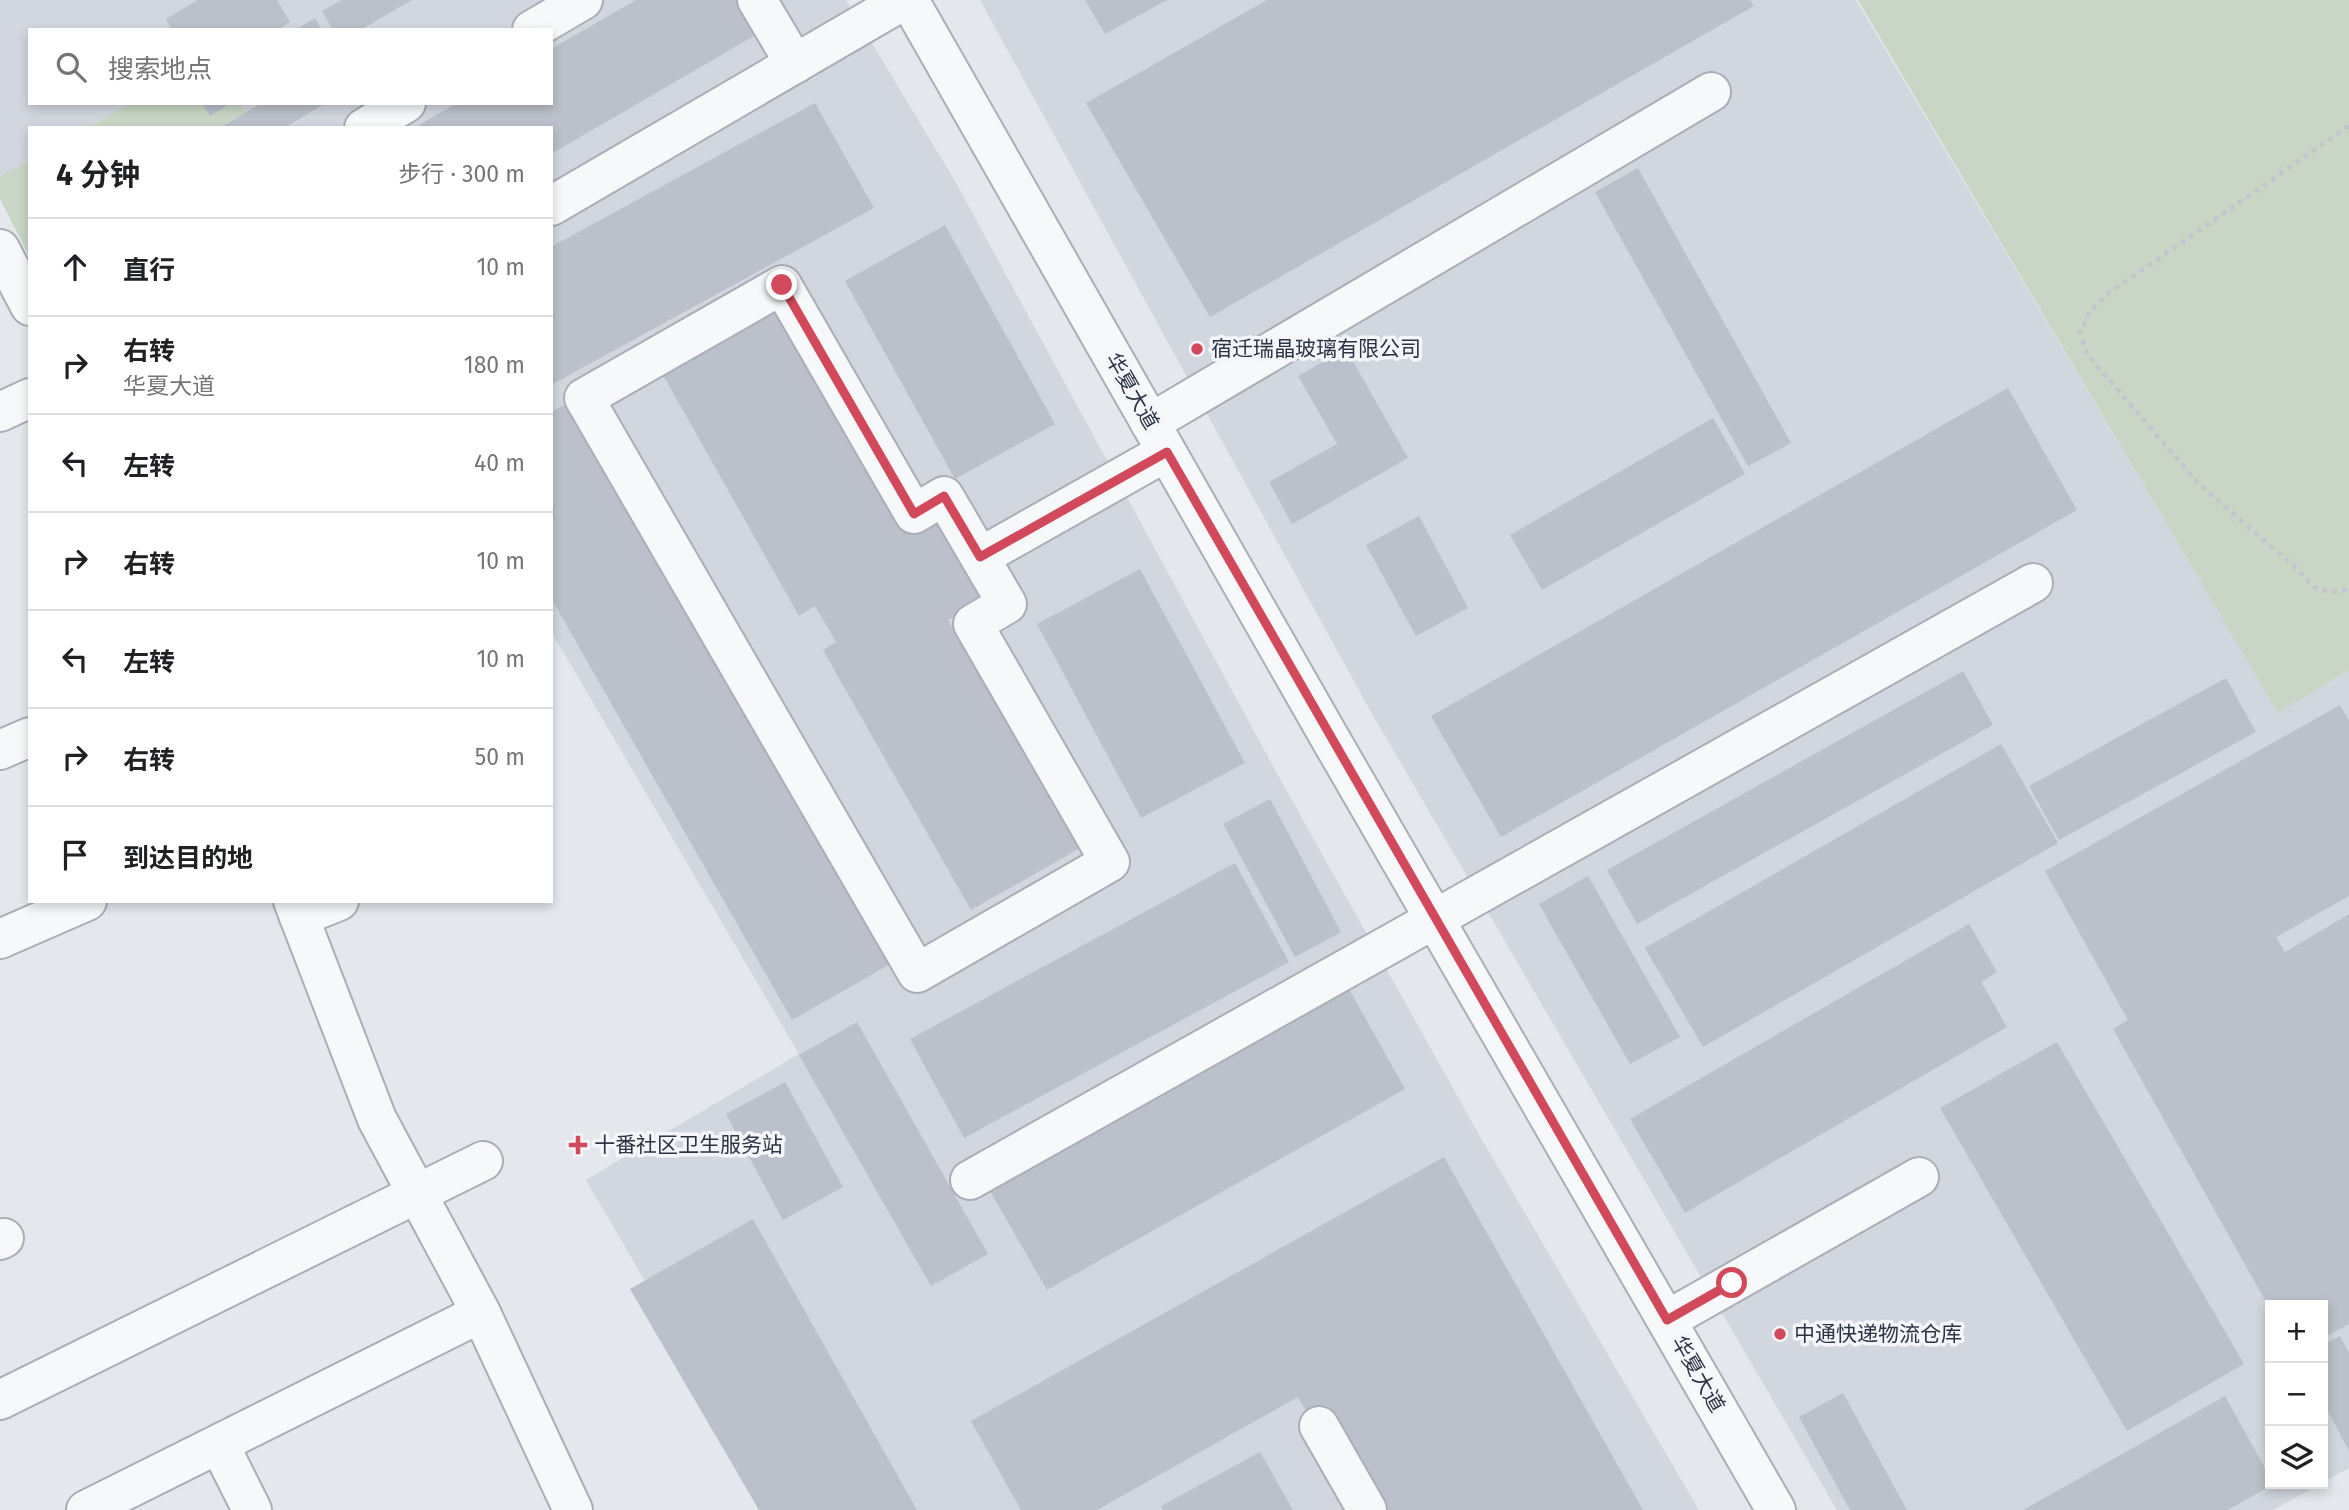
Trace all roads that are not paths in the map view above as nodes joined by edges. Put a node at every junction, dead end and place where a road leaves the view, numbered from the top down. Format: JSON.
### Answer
{"nodes":[{"id":1,"x":583,"y":0,"type":"edge"},
{"id":2,"x":757,"y":0,"type":"edge"},
{"id":3,"x":906,"y":0,"type":"edge"},
{"id":4,"x":535,"y":28,"type":"edge"},
{"id":5,"x":795,"y":64,"type":"junction"},
{"id":6,"x":1711,"y":92,"type":"dead end"},
{"id":7,"x":403,"y":105,"type":"edge"},
{"id":8,"x":367,"y":126,"type":"edge"},
{"id":9,"x":553,"y":205,"type":"edge"},
{"id":10,"x":0,"y":249,"type":"edge"},
{"id":11,"x":28,"y":302,"type":"edge"},
{"id":12,"x":28,"y":399,"type":"edge"},
{"id":13,"x":0,"y":412,"type":"edge"},
{"id":14,"x":1158,"y":437,"type":"junction"},
{"id":15,"x":980,"y":557,"type":"junction"},
{"id":16,"x":2033,"y":583,"type":"dead end"},
{"id":17,"x":28,"y":738,"type":"edge"},
{"id":18,"x":0,"y":750,"type":"edge"},
{"id":19,"x":82,"y":903,"type":"edge"},
{"id":20,"x":328,"y":903,"type":"edge"},
{"id":21,"x":296,"y":909,"type":"edge"},
{"id":22,"x":1435,"y":919,"type":"junction"},
{"id":23,"x":0,"y":939,"type":"edge"},
{"id":24,"x":483,"y":1161,"type":"dead end"},
{"id":25,"x":1919,"y":1178,"type":"dead end"},
{"id":26,"x":970,"y":1180,"type":"dead end"},
{"id":27,"x":418,"y":1195,"type":"junction"},
{"id":28,"x":481,"y":1313,"type":"junction"},
{"id":29,"x":1667,"y":1320,"type":"junction"},
{"id":30,"x":0,"y":1400,"type":"edge"},
{"id":31,"x":1319,"y":1426,"type":"dead end"},
{"id":32,"x":219,"y":1444,"type":"junction"},
{"id":33,"x":86,"y":1510,"type":"edge"},
{"id":34,"x":253,"y":1510,"type":"edge"},
{"id":35,"x":573,"y":1510,"type":"edge"},
{"id":36,"x":1367,"y":1510,"type":"edge"},
{"id":37,"x":1776,"y":1510,"type":"edge"}],
"edges":[{"from":1,"to":4,"type":"street"},
{"from":2,"to":5,"type":"street"},
{"from":3,"to":5,"type":"street"},
{"from":3,"to":14,"type":"street","name":"华夏大道"},
{"from":5,"to":9,"type":"street"},
{"from":6,"to":14,"type":"street"},
{"from":7,"to":8,"type":"street"},
{"from":10,"to":11,"type":"street"},
{"from":12,"to":13,"type":"street"},
{"from":14,"to":15,"type":"street"},
{"from":14,"to":22,"type":"street","name":"华夏大道"},
{"from":15,"to":15,"type":"street"},
{"from":16,"to":22,"type":"street"},
{"from":17,"to":18,"type":"street"},
{"from":19,"to":23,"type":"street"},
{"from":20,"to":21,"type":"street"},
{"from":21,"to":27,"type":"street"},
{"from":22,"to":26,"type":"street"},
{"from":22,"to":29,"type":"street","name":"华夏大道"},
{"from":24,"to":27,"type":"street"},
{"from":25,"to":29,"type":"street"},
{"from":27,"to":28,"type":"street"},
{"from":27,"to":30,"type":"street"},
{"from":28,"to":32,"type":"street"},
{"from":28,"to":35,"type":"street"},
{"from":29,"to":37,"type":"street","name":"华夏大道"},
{"from":31,"to":36,"type":"street"},
{"from":32,"to":33,"type":"street"},
{"from":32,"to":34,"type":"street"}]}
